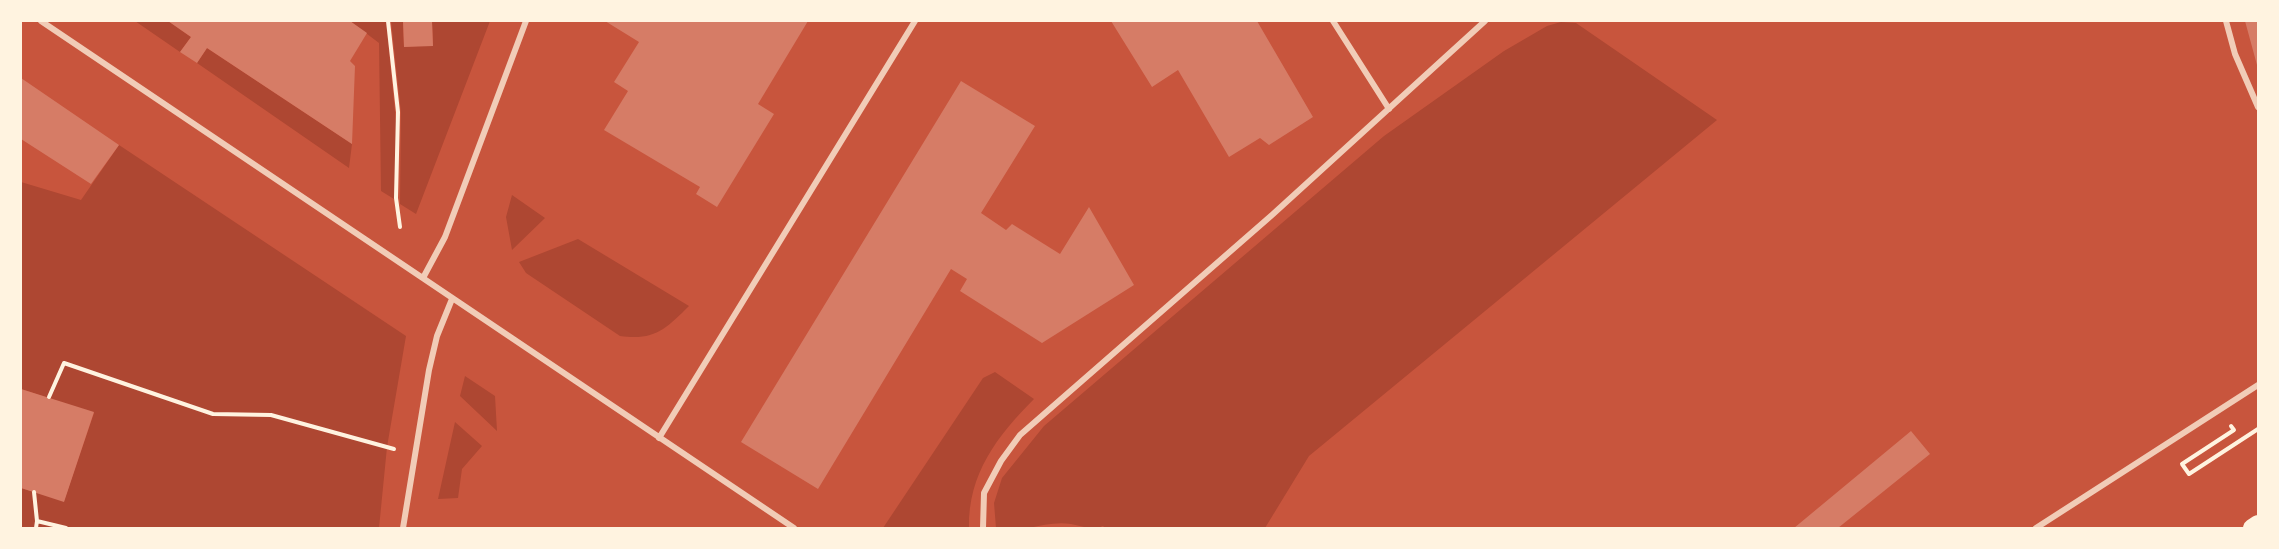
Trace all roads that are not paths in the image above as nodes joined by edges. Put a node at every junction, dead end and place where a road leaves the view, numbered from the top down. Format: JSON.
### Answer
{"nodes":[{"id":1,"x":41,"y":21,"type":"edge"},
{"id":2,"x":526,"y":21,"type":"edge"},
{"id":3,"x":915,"y":21,"type":"edge"},
{"id":4,"x":1333,"y":21,"type":"edge"},
{"id":5,"x":1485,"y":21,"type":"edge"},
{"id":6,"x":2226,"y":21,"type":"edge"},
{"id":7,"x":2258,"y":107,"type":"edge"},
{"id":8,"x":1389,"y":109,"type":"junction"},
{"id":9,"x":423,"y":278,"type":"junction"},
{"id":10,"x":452,"y":299,"type":"junction"},
{"id":11,"x":2258,"y":384,"type":"edge"},
{"id":12,"x":659,"y":438,"type":"junction"},
{"id":13,"x":2258,"y":524,"type":"edge"},
{"id":14,"x":403,"y":528,"type":"edge"},
{"id":15,"x":794,"y":528,"type":"edge"},
{"id":16,"x":983,"y":528,"type":"edge"},
{"id":17,"x":2036,"y":528,"type":"edge"},
{"id":18,"x":2252,"y":528,"type":"edge"}],
"edges":[{"from":1,"to":9,"type":"street"},
{"from":2,"to":9,"type":"street"},
{"from":3,"to":12,"type":"street"},
{"from":4,"to":8,"type":"street"},
{"from":5,"to":8,"type":"street"},
{"from":6,"to":7,"type":"street"},
{"from":8,"to":16,"type":"street"},
{"from":9,"to":10,"type":"street"},
{"from":10,"to":12,"type":"street"},
{"from":10,"to":14,"type":"street"},
{"from":11,"to":17,"type":"street"},
{"from":12,"to":15,"type":"street"},
{"from":13,"to":18,"type":"highway"}]}
